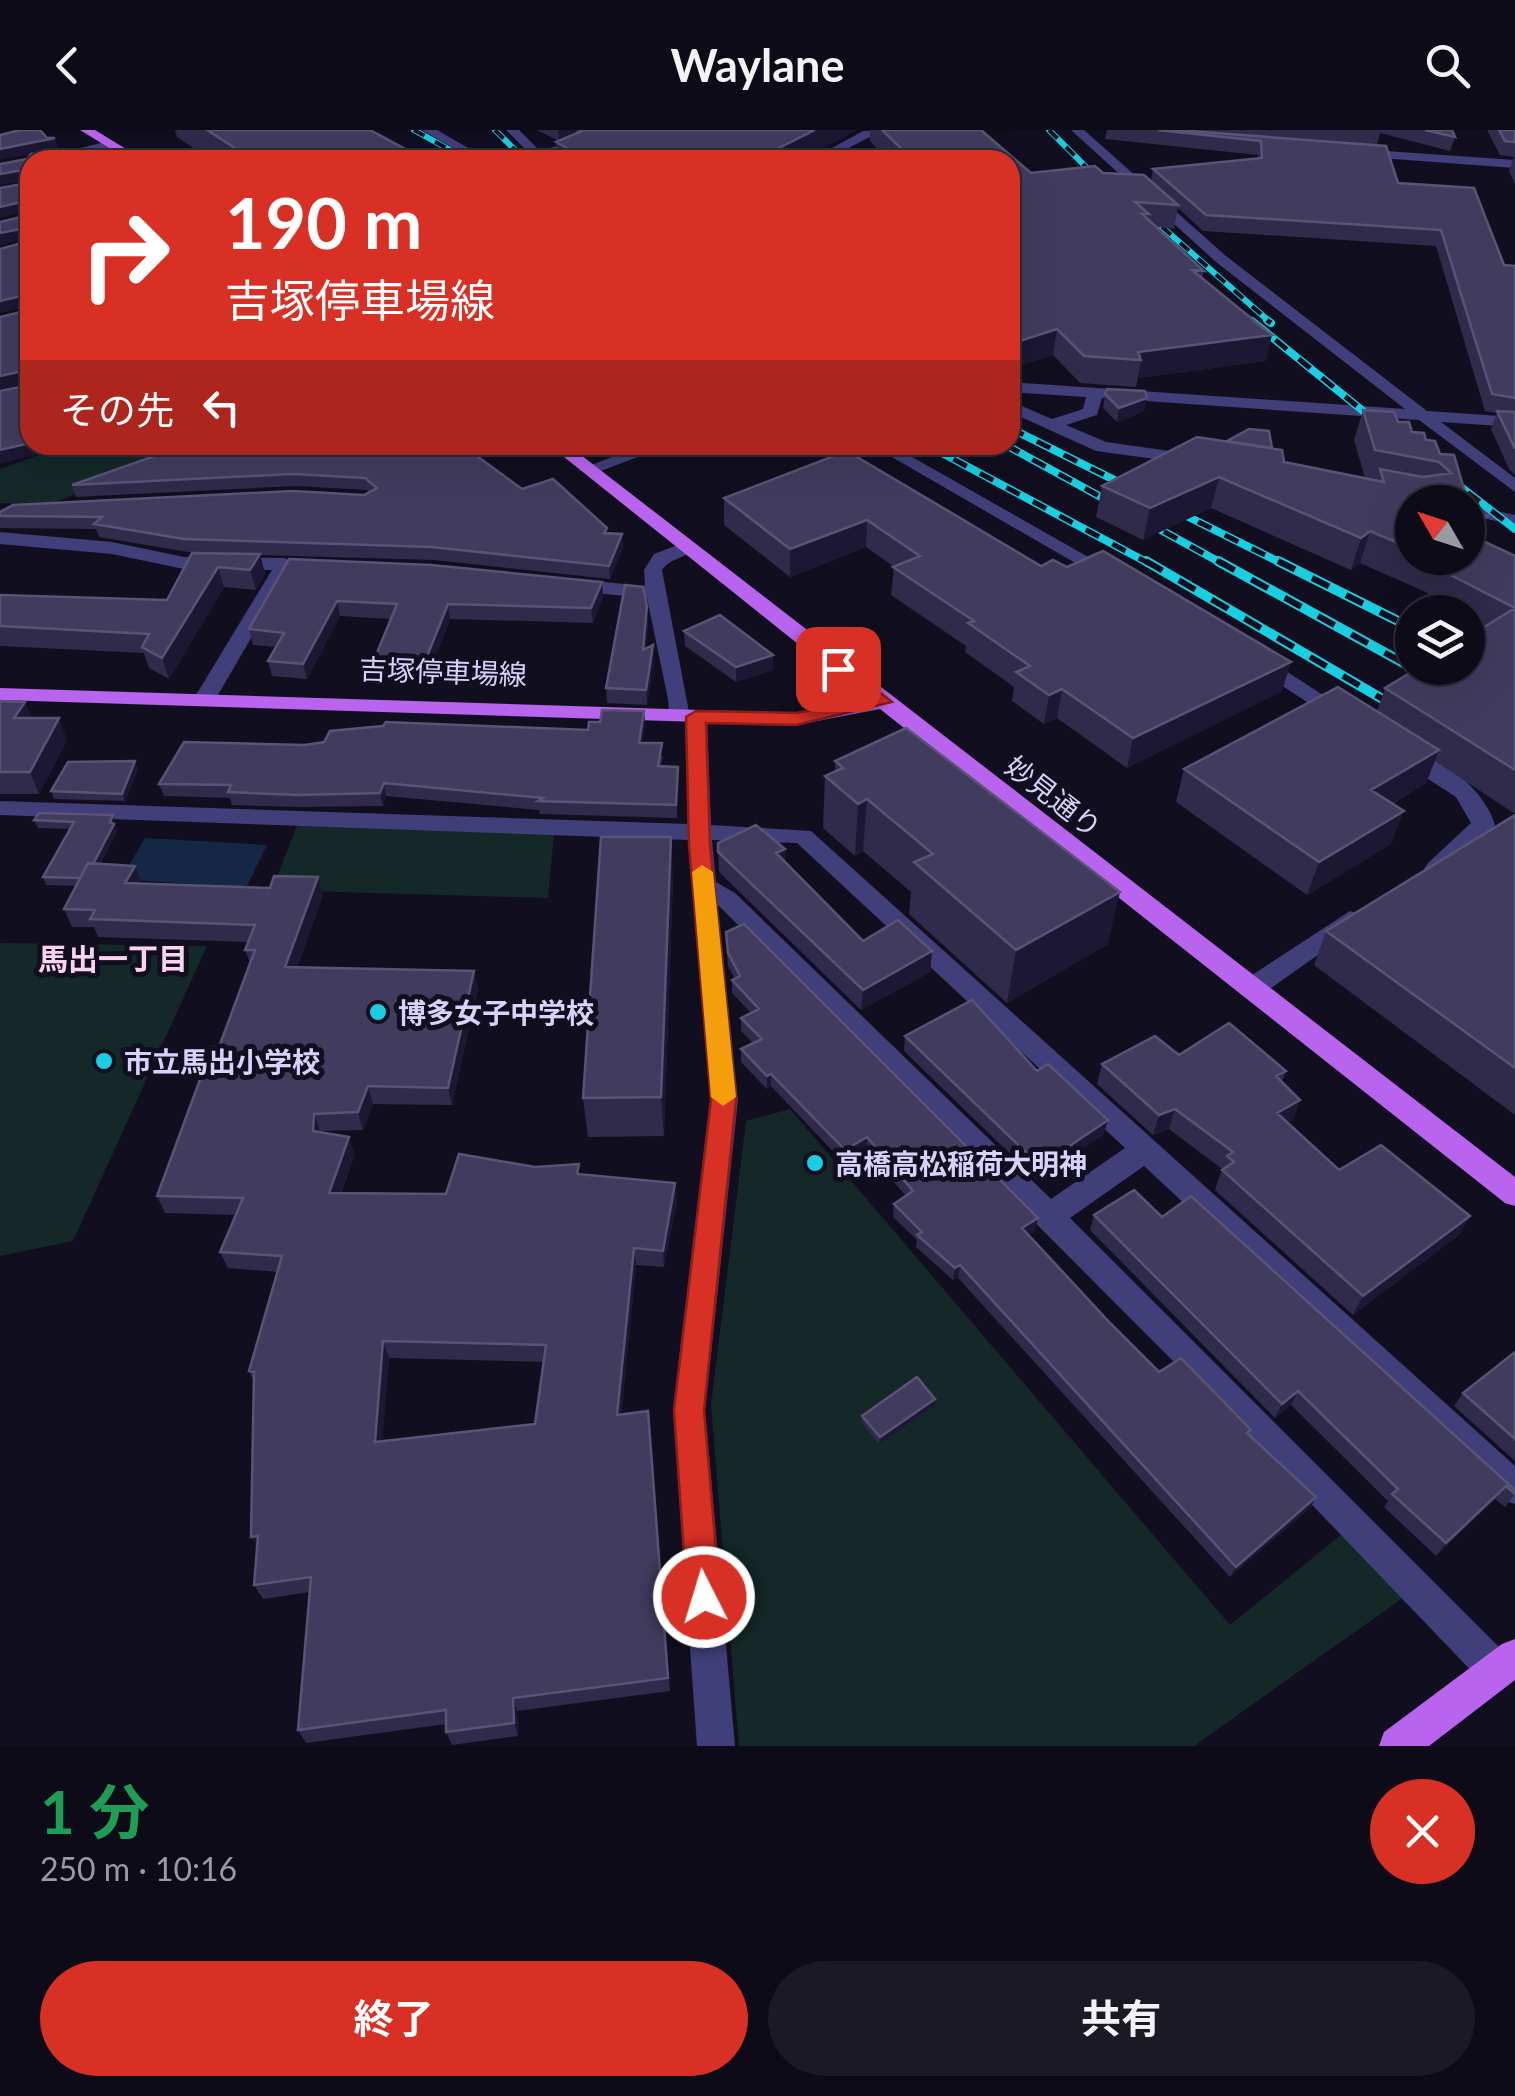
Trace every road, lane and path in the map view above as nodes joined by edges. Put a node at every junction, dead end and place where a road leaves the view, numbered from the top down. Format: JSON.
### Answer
{"nodes":[{"id":1,"x":86,"y":130,"type":"edge"},
{"id":2,"x":428,"y":130,"type":"edge"},
{"id":3,"x":512,"y":130,"type":"edge"},
{"id":4,"x":622,"y":130,"type":"edge"},
{"id":5,"x":898,"y":130,"type":"edge"},
{"id":6,"x":1077,"y":130,"type":"edge"},
{"id":7,"x":1111,"y":134,"type":"dead end"},
{"id":8,"x":109,"y":144,"type":"junction"},
{"id":9,"x":82,"y":150,"type":"edge"},
{"id":10,"x":119,"y":150,"type":"edge"},
{"id":11,"x":465,"y":150,"type":"edge"},
{"id":12,"x":528,"y":150,"type":"edge"},
{"id":13,"x":562,"y":150,"type":"edge"},
{"id":14,"x":836,"y":150,"type":"edge"},
{"id":15,"x":1348,"y":153,"type":"edge"},
{"id":16,"x":20,"y":163,"type":"edge"},
{"id":17,"x":15,"y":164,"type":"edge"},
{"id":18,"x":1515,"y":164,"type":"edge"},
{"id":19,"x":1020,"y":388,"type":"edge"},
{"id":20,"x":1096,"y":392,"type":"junction"},
{"id":21,"x":1020,"y":411,"type":"edge"},
{"id":22,"x":1420,"y":414,"type":"junction"},
{"id":23,"x":1515,"y":422,"type":"edge"},
{"id":24,"x":1048,"y":424,"type":"junction"},
{"id":25,"x":569,"y":455,"type":"edge"},
{"id":26,"x":631,"y":455,"type":"edge"},
{"id":27,"x":897,"y":455,"type":"edge"},
{"id":28,"x":1216,"y":462,"type":"edge"},
{"id":29,"x":587,"y":470,"type":"junction"},
{"id":30,"x":1515,"y":488,"type":"edge"},
{"id":31,"x":1485,"y":514,"type":"edge"},
{"id":32,"x":1515,"y":520,"type":"edge"},
{"id":33,"x":0,"y":538,"type":"edge"},
{"id":34,"x":686,"y":548,"type":"junction"},
{"id":35,"x":545,"y":582,"type":"edge"},
{"id":36,"x":1123,"y":582,"type":"edge"},
{"id":37,"x":656,"y":593,"type":"junction"},
{"id":38,"x":1244,"y":652,"type":"edge"},
{"id":39,"x":0,"y":694,"type":"edge"},
{"id":40,"x":204,"y":700,"type":"junction"},
{"id":41,"x":883,"y":702,"type":"junction"},
{"id":42,"x":687,"y":717,"type":"junction"},
{"id":43,"x":1360,"y":726,"type":"edge"},
{"id":44,"x":1394,"y":747,"type":"edge"},
{"id":45,"x":0,"y":808,"type":"edge"},
{"id":46,"x":700,"y":831,"type":"junction"},
{"id":47,"x":1420,"y":881,"type":"edge"},
{"id":48,"x":704,"y":886,"type":"junction"},
{"id":49,"x":1374,"y":906,"type":"edge"},
{"id":50,"x":1252,"y":988,"type":"junction"},
{"id":51,"x":1144,"y":1150,"type":"junction"},
{"id":52,"x":1515,"y":1194,"type":"edge"},
{"id":53,"x":1050,"y":1216,"type":"junction"},
{"id":54,"x":1515,"y":1488,"type":"edge"},
{"id":55,"x":1506,"y":1663,"type":"edge"},
{"id":56,"x":716,"y":1746,"type":"edge"},
{"id":57,"x":1398,"y":1746,"type":"edge"}],
"edges":[{"from":1,"to":8,"type":"main road"},
{"from":2,"to":11,"type":"street"},
{"from":3,"to":12,"type":"street"},
{"from":4,"to":13,"type":"street"},
{"from":5,"to":14,"type":"street"},
{"from":6,"to":7,"type":"street"},
{"from":6,"to":22,"type":"street"},
{"from":8,"to":9,"type":"street"},
{"from":8,"to":10,"type":"main road"},
{"from":15,"to":18,"type":"street"},
{"from":16,"to":17,"type":"street"},
{"from":19,"to":20,"type":"street"},
{"from":20,"to":22,"type":"street"},
{"from":20,"to":24,"type":"street"},
{"from":21,"to":24,"type":"street"},
{"from":22,"to":23,"type":"street"},
{"from":22,"to":30,"type":"street"},
{"from":24,"to":28,"type":"street"},
{"from":25,"to":29,"type":"main road","name":"妙見通り"},
{"from":26,"to":29,"type":"street"},
{"from":27,"to":36,"type":"street"},
{"from":29,"to":34,"type":"main road","name":"妙見通り"},
{"from":31,"to":32,"type":"street"},
{"from":33,"to":40,"type":"street"},
{"from":34,"to":37,"type":"street"},
{"from":34,"to":41,"type":"main road","name":"妙見通り"},
{"from":35,"to":37,"type":"street"},
{"from":37,"to":42,"type":"street"},
{"from":38,"to":43,"type":"street"},
{"from":39,"to":40,"type":"main road","name":"吉塚停車場線"},
{"from":40,"to":42,"type":"main road","name":"吉塚停車場線"},
{"from":41,"to":42,"type":"main road","name":"吉塚停車場線"},
{"from":41,"to":50,"type":"main road","name":"妙見通り"},
{"from":42,"to":46,"type":"street"},
{"from":44,"to":47,"type":"street"},
{"from":45,"to":46,"type":"street"},
{"from":46,"to":48,"type":"street"},
{"from":46,"to":51,"type":"street"},
{"from":48,"to":53,"type":"street"},
{"from":48,"to":56,"type":"street"},
{"from":49,"to":50,"type":"street"},
{"from":50,"to":52,"type":"main road","name":"妙見通り"},
{"from":51,"to":53,"type":"street"},
{"from":51,"to":54,"type":"street"},
{"from":53,"to":55,"type":"street"},
{"from":55,"to":57,"type":"main road"}]}
